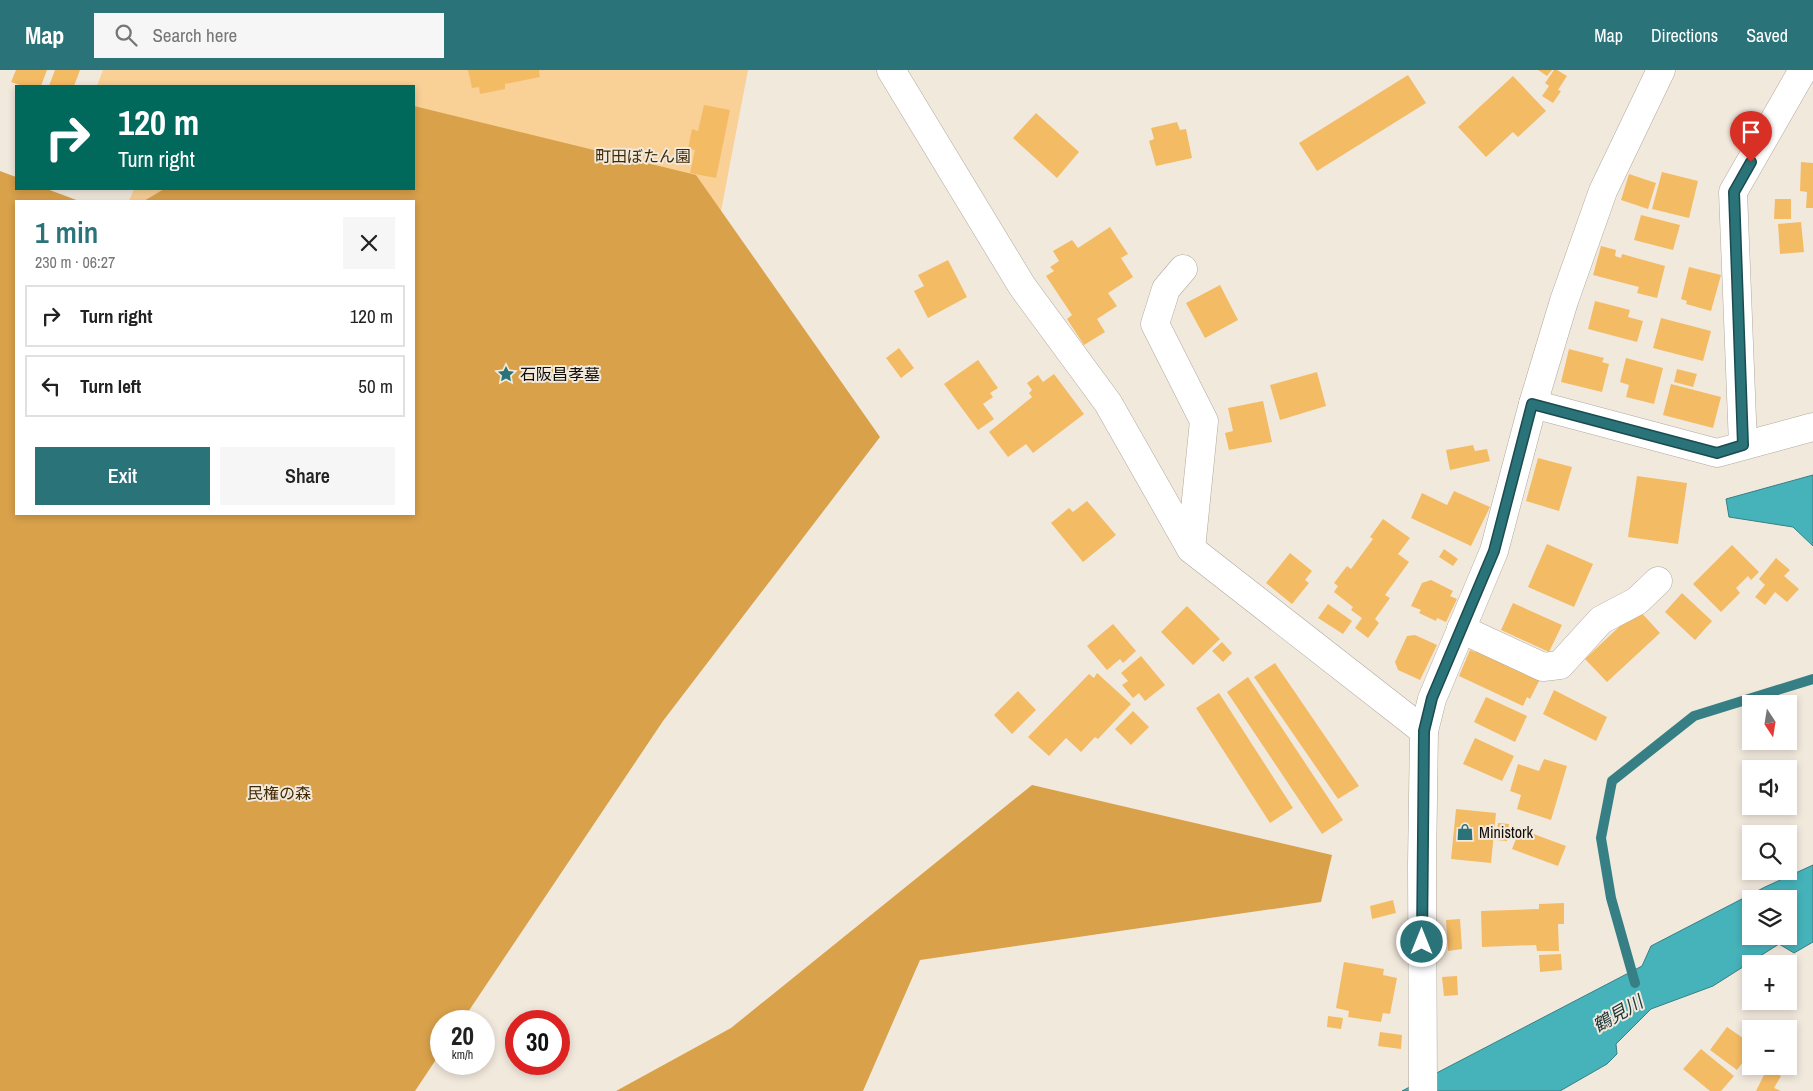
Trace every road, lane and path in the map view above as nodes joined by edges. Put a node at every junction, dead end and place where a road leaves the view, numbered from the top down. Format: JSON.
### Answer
{"nodes":[{"id":1,"x":891,"y":70,"type":"edge"},
{"id":2,"x":1661,"y":70,"type":"edge"},
{"id":3,"x":1803,"y":70,"type":"edge"},
{"id":4,"x":1183,"y":269,"type":"dead end"},
{"id":5,"x":1532,"y":404,"type":"junction"},
{"id":6,"x":1813,"y":426,"type":"edge"},
{"id":7,"x":1743,"y":445,"type":"junction"},
{"id":8,"x":1191,"y":549,"type":"junction"},
{"id":9,"x":1658,"y":580,"type":"dead end"},
{"id":10,"x":1461,"y":629,"type":"junction"},
{"id":11,"x":1424,"y":731,"type":"junction"},
{"id":12,"x":1423,"y":1079,"type":"edge"}],
"edges":[{"from":1,"to":8,"type":"street"},
{"from":2,"to":5,"type":"street"},
{"from":3,"to":7,"type":"street"},
{"from":4,"to":8,"type":"street"},
{"from":5,"to":7,"type":"street"},
{"from":5,"to":10,"type":"street"},
{"from":6,"to":7,"type":"street"},
{"from":8,"to":11,"type":"street"},
{"from":9,"to":10,"type":"street"},
{"from":10,"to":11,"type":"street"},
{"from":11,"to":12,"type":"street"}]}
